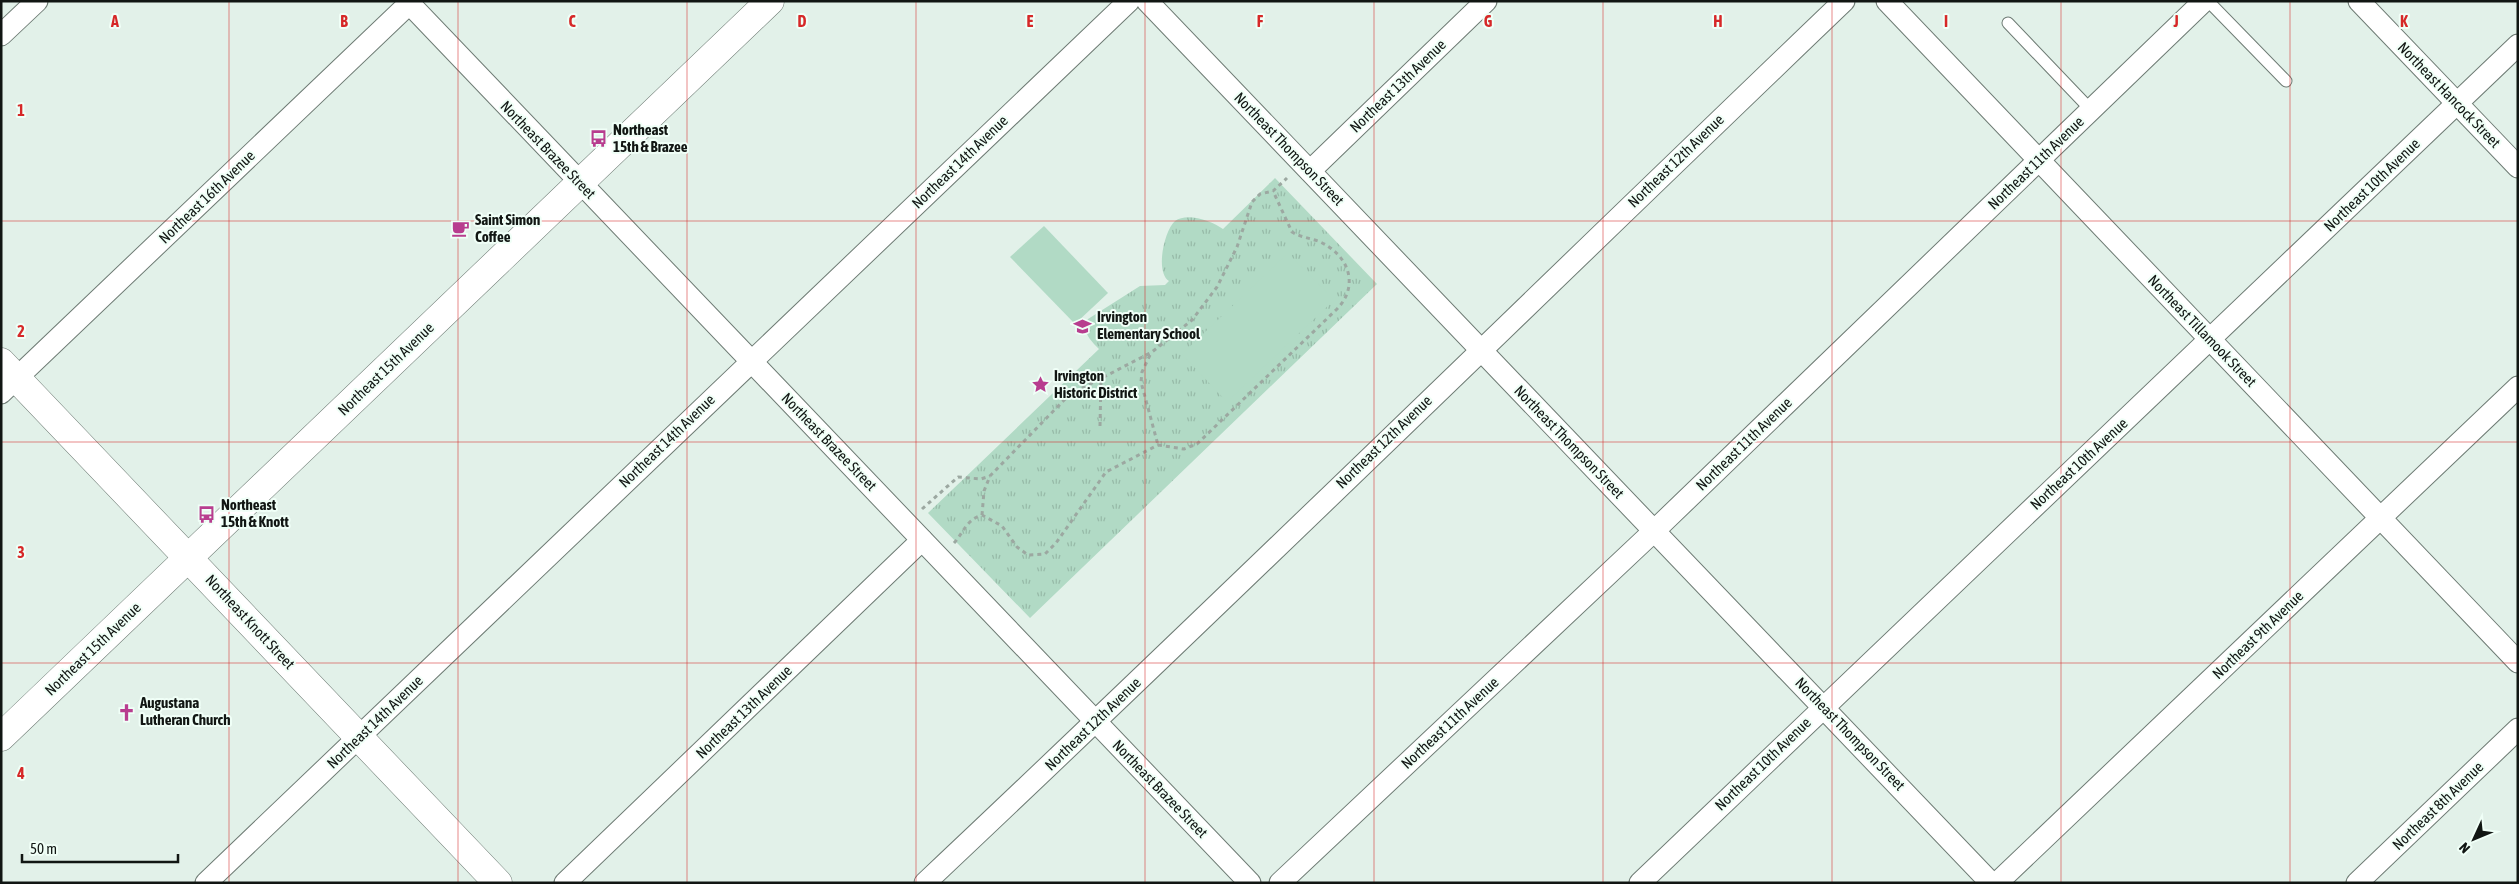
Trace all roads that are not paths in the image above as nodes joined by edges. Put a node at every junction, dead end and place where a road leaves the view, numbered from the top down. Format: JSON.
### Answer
{"nodes":[{"id":1,"x":37,"y":1,"type":"edge"},
{"id":2,"x":770,"y":1,"type":"edge"},
{"id":3,"x":1129,"y":1,"type":"edge"},
{"id":4,"x":1147,"y":1,"type":"edge"},
{"id":5,"x":1486,"y":1,"type":"edge"},
{"id":6,"x":1844,"y":1,"type":"edge"},
{"id":7,"x":1887,"y":1,"type":"edge"},
{"id":8,"x":2204,"y":1,"type":"edge"},
{"id":9,"x":2208,"y":1,"type":"edge"},
{"id":10,"x":2359,"y":1,"type":"edge"},
{"id":11,"x":410,"y":2,"type":"edge"},
{"id":12,"x":2008,"y":23,"type":"dead end"},
{"id":13,"x":1,"y":35,"type":"edge"},
{"id":14,"x":2518,"y":45,"type":"edge"},
{"id":15,"x":2286,"y":81,"type":"dead end"},
{"id":16,"x":2457,"y":104,"type":"junction"},
{"id":17,"x":2091,"y":110,"type":"junction"},
{"id":18,"x":2039,"y":160,"type":"junction"},
{"id":19,"x":2518,"y":167,"type":"edge"},
{"id":20,"x":1310,"y":171,"type":"junction"},
{"id":21,"x":580,"y":183,"type":"junction"},
{"id":22,"x":2211,"y":340,"type":"junction"},
{"id":23,"x":1480,"y":349,"type":"junction"},
{"id":24,"x":751,"y":361,"type":"junction"},
{"id":25,"x":6,"y":377,"type":"edge"},
{"id":26,"x":2518,"y":387,"type":"edge"},
{"id":27,"x":2381,"y":517,"type":"junction"},
{"id":28,"x":1654,"y":532,"type":"junction"},
{"id":29,"x":922,"y":540,"type":"junction"},
{"id":30,"x":189,"y":558,"type":"junction"},
{"id":31,"x":2518,"y":662,"type":"edge"},
{"id":32,"x":1823,"y":706,"type":"junction"},
{"id":33,"x":1096,"y":722,"type":"junction"},
{"id":34,"x":2518,"y":729,"type":"edge"},
{"id":35,"x":1,"y":737,"type":"edge"},
{"id":36,"x":359,"y":737,"type":"junction"},
{"id":37,"x":206,"y":883,"type":"edge"},
{"id":38,"x":498,"y":883,"type":"edge"},
{"id":39,"x":565,"y":883,"type":"edge"},
{"id":40,"x":925,"y":883,"type":"edge"},
{"id":41,"x":1250,"y":883,"type":"edge"},
{"id":42,"x":1280,"y":883,"type":"edge"},
{"id":43,"x":1640,"y":883,"type":"edge"},
{"id":44,"x":1991,"y":883,"type":"edge"},
{"id":45,"x":1997,"y":883,"type":"edge"},
{"id":46,"x":2357,"y":883,"type":"edge"}],
"edges":[{"from":1,"to":13,"type":"street"},
{"from":2,"to":21,"type":"street","name":"Northeast 15th Avenue"},
{"from":3,"to":24,"type":"street","name":"Northeast 14th Avenue"},
{"from":4,"to":20,"type":"street","name":"Northeast Thompson Street"},
{"from":5,"to":20,"type":"street","name":"Northeast 13th Avenue"},
{"from":6,"to":23,"type":"street","name":"Northeast 12th Avenue"},
{"from":7,"to":18,"type":"street","name":"Northeast Tillamook Street"},
{"from":8,"to":17,"type":"street","name":"Northeast 11th Avenue"},
{"from":9,"to":15,"type":"lane"},
{"from":10,"to":16,"type":"street","name":"Northeast Hancock Street"},
{"from":11,"to":21,"type":"street","name":"Northeast Brazee Street"},
{"from":11,"to":25,"type":"street","name":"Northeast 16th Avenue"},
{"from":12,"to":17,"type":"lane"},
{"from":14,"to":16,"type":"street","name":"Northeast 10th Avenue"},
{"from":16,"to":19,"type":"street","name":"Northeast Hancock Street"},
{"from":16,"to":22,"type":"street","name":"Northeast 10th Avenue"},
{"from":17,"to":18,"type":"street","name":"Northeast 11th Avenue"},
{"from":18,"to":22,"type":"street","name":"Northeast Tillamook Street"},
{"from":18,"to":28,"type":"street","name":"Northeast 11th Avenue"},
{"from":20,"to":23,"type":"street","name":"Northeast Thompson Street"},
{"from":21,"to":24,"type":"street","name":"Northeast Brazee Street"},
{"from":21,"to":30,"type":"street","name":"Northeast 15th Avenue"},
{"from":22,"to":27,"type":"street","name":"Northeast Tillamook Street"},
{"from":22,"to":32,"type":"street","name":"Northeast 10th Avenue"},
{"from":23,"to":28,"type":"street","name":"Northeast Thompson Street"},
{"from":23,"to":33,"type":"street","name":"Northeast 12th Avenue"},
{"from":24,"to":29,"type":"street","name":"Northeast Brazee Street"},
{"from":24,"to":36,"type":"street","name":"Northeast 14th Avenue"},
{"from":25,"to":30,"type":"street","name":"Northeast Knott Street"},
{"from":26,"to":27,"type":"street","name":"Northeast 9th Avenue"},
{"from":27,"to":31,"type":"street","name":"Northeast Tillamook Street"},
{"from":27,"to":45,"type":"street","name":"Northeast 9th Avenue"},
{"from":28,"to":32,"type":"street","name":"Northeast Thompson Street"},
{"from":28,"to":42,"type":"street","name":"Northeast 11th Avenue"},
{"from":29,"to":33,"type":"street","name":"Northeast Brazee Street"},
{"from":29,"to":39,"type":"street","name":"Northeast 13th Avenue"},
{"from":30,"to":35,"type":"street","name":"Northeast 15th Avenue"},
{"from":30,"to":36,"type":"street","name":"Northeast Knott Street"},
{"from":32,"to":43,"type":"street","name":"Northeast 10th Avenue"},
{"from":32,"to":44,"type":"street","name":"Northeast Thompson Street"},
{"from":33,"to":40,"type":"street","name":"Northeast 12th Avenue"},
{"from":33,"to":41,"type":"street","name":"Northeast Brazee Street"},
{"from":34,"to":46,"type":"street","name":"Northeast 8th Avenue"},
{"from":36,"to":37,"type":"street","name":"Northeast 14th Avenue"},
{"from":36,"to":38,"type":"street","name":"Northeast Knott Street"}]}
